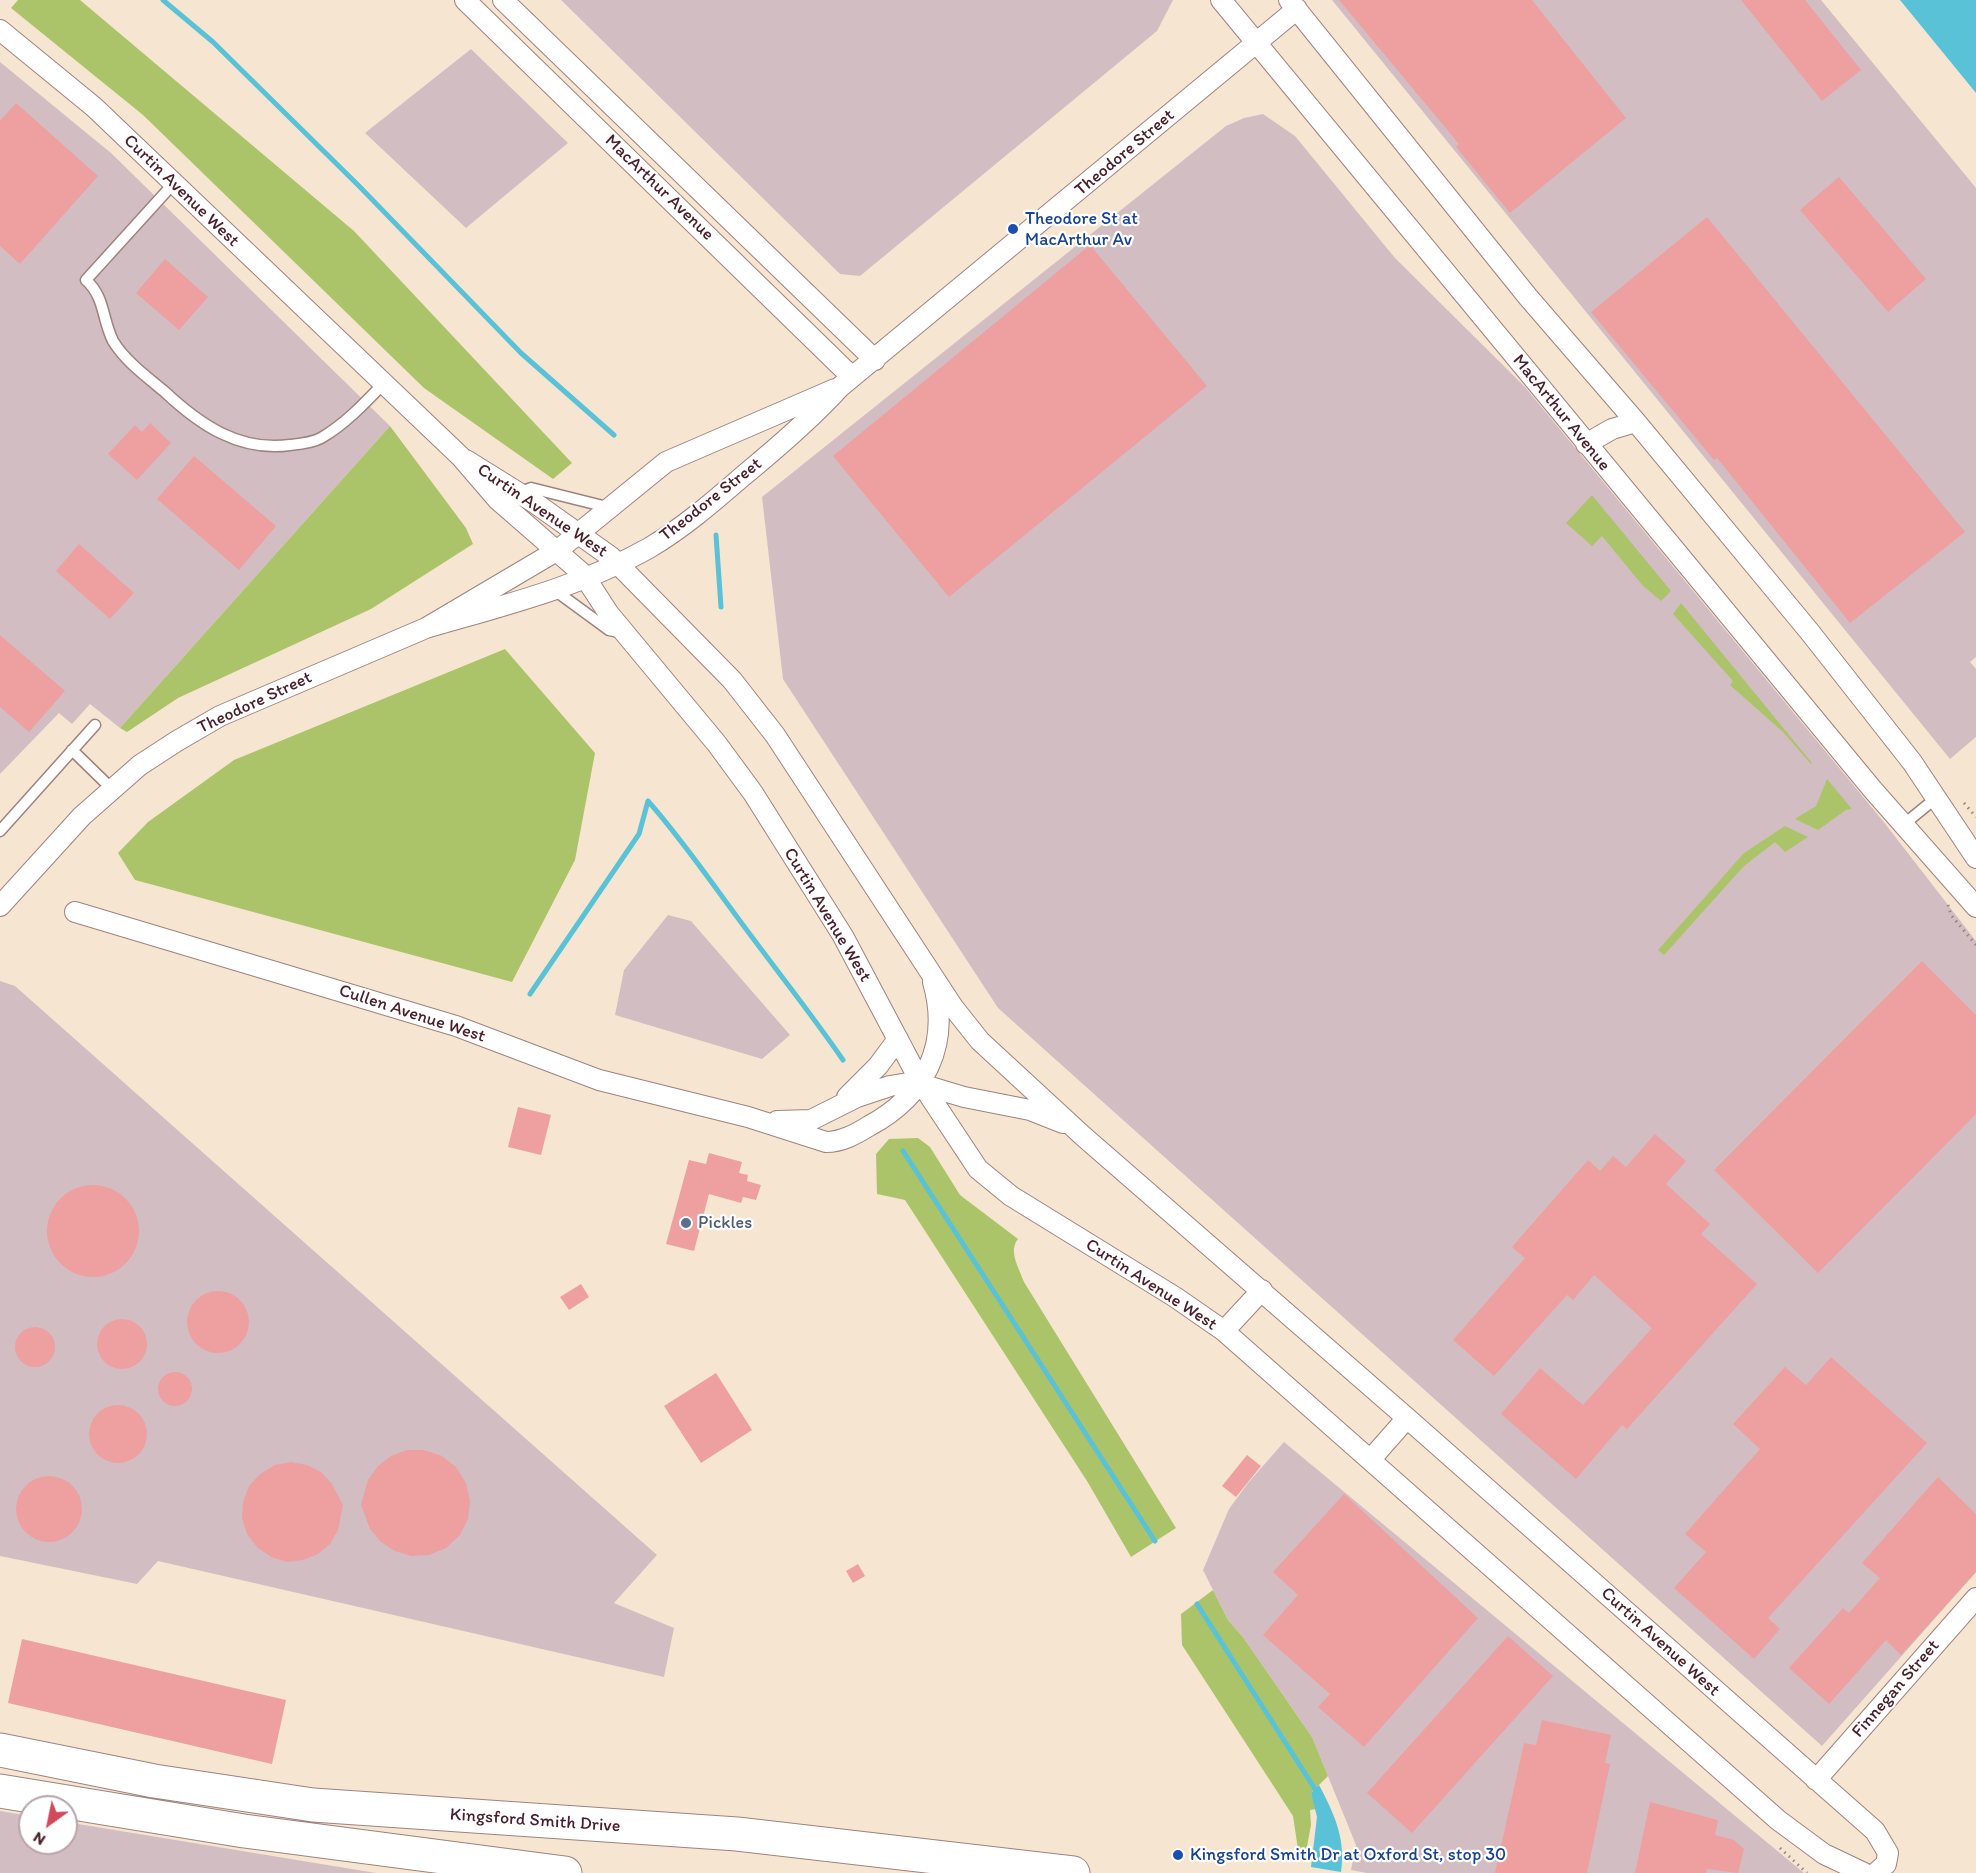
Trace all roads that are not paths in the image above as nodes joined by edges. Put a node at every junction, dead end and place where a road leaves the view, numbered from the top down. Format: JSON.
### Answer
{"nodes":[{"id":1,"x":465,"y":0,"type":"edge"},
{"id":2,"x":502,"y":0,"type":"edge"},
{"id":3,"x":1221,"y":0,"type":"edge"},
{"id":4,"x":1293,"y":5,"type":"edge"},
{"id":5,"x":0,"y":30,"type":"edge"},
{"id":6,"x":1257,"y":43,"type":"junction"},
{"id":7,"x":174,"y":183,"type":"junction"},
{"id":8,"x":875,"y":360,"type":"junction"},
{"id":9,"x":846,"y":382,"type":"junction"},
{"id":10,"x":383,"y":384,"type":"junction"},
{"id":11,"x":1636,"y":422,"type":"junction"},
{"id":12,"x":1586,"y":444,"type":"junction"},
{"id":13,"x":461,"y":458,"type":"junction"},
{"id":14,"x":518,"y":493,"type":"junction"},
{"id":15,"x":611,"y":508,"type":"junction"},
{"id":16,"x":580,"y":533,"type":"junction"},
{"id":17,"x":558,"y":550,"type":"junction"},
{"id":18,"x":618,"y":563,"type":"junction"},
{"id":19,"x":585,"y":577,"type":"junction"},
{"id":20,"x":552,"y":589,"type":"junction"},
{"id":21,"x":426,"y":628,"type":"junction"},
{"id":22,"x":626,"y":633,"type":"junction"},
{"id":23,"x":95,"y":724,"type":"dead end"},
{"id":24,"x":72,"y":750,"type":"junction"},
{"id":25,"x":112,"y":789,"type":"junction"},
{"id":26,"x":1936,"y":798,"type":"junction"},
{"id":27,"x":1903,"y":825,"type":"junction"},
{"id":28,"x":0,"y":831,"type":"edge"},
{"id":29,"x":1976,"y":858,"type":"edge"},
{"id":30,"x":0,"y":906,"type":"edge"},
{"id":31,"x":1976,"y":907,"type":"edge"},
{"id":32,"x":75,"y":912,"type":"dead end"},
{"id":33,"x":928,"y":967,"type":"junction"},
{"id":34,"x":898,"y":1039,"type":"junction"},
{"id":35,"x":921,"y":1083,"type":"junction"},
{"id":36,"x":830,"y":1109,"type":"junction"},
{"id":37,"x":748,"y":1117,"type":"junction"},
{"id":38,"x":1083,"y":1136,"type":"junction"},
{"id":39,"x":1262,"y":1290,"type":"junction"},
{"id":40,"x":1224,"y":1331,"type":"junction"},
{"id":41,"x":1407,"y":1418,"type":"junction"},
{"id":42,"x":1371,"y":1459,"type":"junction"},
{"id":43,"x":1976,"y":1598,"type":"edge"},
{"id":44,"x":0,"y":1750,"type":"edge"},
{"id":45,"x":1816,"y":1780,"type":"junction"},
{"id":46,"x":0,"y":1791,"type":"edge"},
{"id":47,"x":456,"y":1865,"type":"edge"},
{"id":48,"x":565,"y":1873,"type":"edge"},
{"id":49,"x":1074,"y":1873,"type":"edge"},
{"id":50,"x":1864,"y":1873,"type":"edge"},
{"id":51,"x":1876,"y":1873,"type":"edge"}],
"edges":[{"from":1,"to":9,"type":"street","name":"MacArthur Avenue"},
{"from":2,"to":8,"type":"street","name":"MacArthur Avenue"},
{"from":3,"to":6,"type":"street","name":"MacArthur Avenue"},
{"from":4,"to":6,"type":"street","name":"Theodore Street"},
{"from":4,"to":11,"type":"street"},
{"from":5,"to":7,"type":"street","name":"Curtin Avenue West"},
{"from":6,"to":8,"type":"street","name":"Theodore Street"},
{"from":6,"to":12,"type":"street","name":"MacArthur Avenue"},
{"from":7,"to":10,"type":"street","name":"Curtin Avenue West"},
{"from":7,"to":10,"type":"lane"},
{"from":8,"to":9,"type":"street","name":"Theodore Street"},
{"from":9,"to":15,"type":"street","name":"Theodore Street"},
{"from":9,"to":18,"type":"street","name":"Theodore Street"},
{"from":10,"to":13,"type":"street","name":"Curtin Avenue West"},
{"from":11,"to":12,"type":"street"},
{"from":11,"to":26,"type":"street"},
{"from":12,"to":27,"type":"street","name":"MacArthur Avenue"},
{"from":13,"to":14,"type":"street","name":"Curtin Avenue West"},
{"from":13,"to":17,"type":"street","name":"Curtin Avenue West"},
{"from":14,"to":15,"type":"lane"},
{"from":14,"to":16,"type":"street","name":"Curtin Avenue West"},
{"from":15,"to":16,"type":"street","name":"Theodore Street"},
{"from":16,"to":17,"type":"street","name":"Theodore Street"},
{"from":16,"to":18,"type":"street","name":"Curtin Avenue West"},
{"from":17,"to":19,"type":"street","name":"Curtin Avenue West"},
{"from":17,"to":21,"type":"street","name":"Theodore Street"},
{"from":18,"to":19,"type":"street","name":"Theodore Street"},
{"from":18,"to":33,"type":"street","name":"Curtin Avenue West"},
{"from":19,"to":20,"type":"street","name":"Theodore Street"},
{"from":19,"to":22,"type":"street","name":"Curtin Avenue West"},
{"from":20,"to":21,"type":"street","name":"Theodore Street"},
{"from":20,"to":22,"type":"lane"},
{"from":21,"to":25,"type":"street","name":"Theodore Street"},
{"from":22,"to":34,"type":"street","name":"Curtin Avenue West"},
{"from":23,"to":24,"type":"lane"},
{"from":24,"to":25,"type":"lane"},
{"from":24,"to":28,"type":"lane"},
{"from":25,"to":30,"type":"street","name":"Theodore Street"},
{"from":26,"to":27,"type":"lane"},
{"from":26,"to":29,"type":"street"},
{"from":27,"to":31,"type":"street","name":"MacArthur Avenue"},
{"from":32,"to":37,"type":"street","name":"Cullen Avenue West"},
{"from":33,"to":35,"type":"street","name":"Cullen Avenue West"},
{"from":33,"to":38,"type":"street","name":"Curtin Avenue West"},
{"from":34,"to":35,"type":"street","name":"Curtin Avenue West"},
{"from":34,"to":36,"type":"street"},
{"from":35,"to":36,"type":"street","name":"Cullen Avenue West"},
{"from":35,"to":37,"type":"street","name":"Cullen Avenue West"},
{"from":35,"to":38,"type":"street","name":"Cullen Avenue West"},
{"from":35,"to":40,"type":"street","name":"Curtin Avenue West"},
{"from":36,"to":37,"type":"street","name":"Cullen Avenue West"},
{"from":38,"to":39,"type":"street","name":"Curtin Avenue West"},
{"from":39,"to":40,"type":"street","name":"Curtin Avenue West"},
{"from":39,"to":41,"type":"street","name":"Curtin Avenue West"},
{"from":40,"to":42,"type":"street","name":"Curtin Avenue West"},
{"from":41,"to":42,"type":"street"},
{"from":41,"to":45,"type":"street","name":"Curtin Avenue West"},
{"from":42,"to":50,"type":"street","name":"Curtin Avenue West"},
{"from":43,"to":45,"type":"street","name":"Finnegan Street"},
{"from":44,"to":49,"type":"highway","name":"Kingsford Smith Drive"},
{"from":45,"to":51,"type":"street","name":"Curtin Avenue West"},
{"from":46,"to":47,"type":"highway"},
{"from":47,"to":48,"type":"highway"}]}
